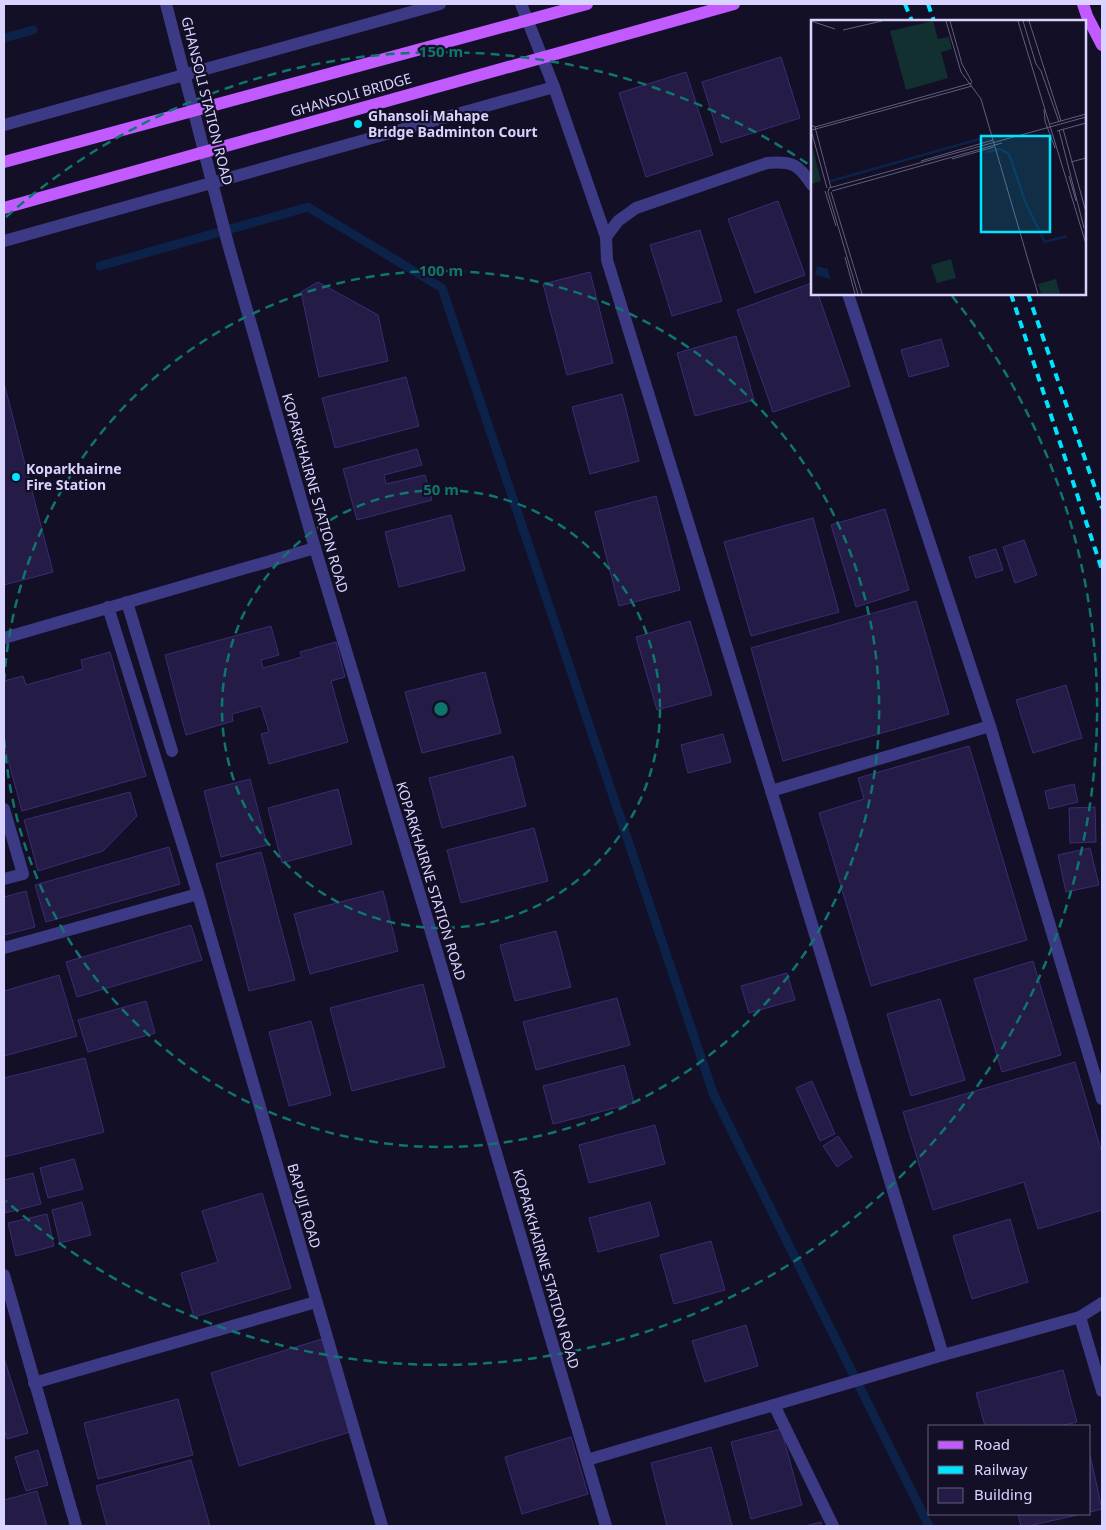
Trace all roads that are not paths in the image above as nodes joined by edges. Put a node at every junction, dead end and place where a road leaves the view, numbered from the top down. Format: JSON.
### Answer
{"nodes":[{"id":1,"x":166,"y":4,"type":"edge"},
{"id":2,"x":440,"y":4,"type":"edge"},
{"id":3,"x":520,"y":4,"type":"edge"},
{"id":4,"x":586,"y":4,"type":"edge"},
{"id":5,"x":734,"y":4,"type":"edge"},
{"id":6,"x":1083,"y":4,"type":"edge"},
{"id":7,"x":1102,"y":45,"type":"edge"},
{"id":8,"x":184,"y":75,"type":"junction"},
{"id":9,"x":554,"y":87,"type":"junction"},
{"id":10,"x":4,"y":125,"type":"edge"},
{"id":11,"x":4,"y":162,"type":"edge"},
{"id":12,"x":212,"y":182,"type":"junction"},
{"id":13,"x":811,"y":183,"type":"edge"},
{"id":14,"x":4,"y":208,"type":"edge"},
{"id":15,"x":606,"y":237,"type":"junction"},
{"id":16,"x":4,"y":241,"type":"edge"},
{"id":17,"x":228,"y":244,"type":"joint"},
{"id":18,"x":848,"y":295,"type":"edge"},
{"id":19,"x":314,"y":548,"type":"junction"},
{"id":20,"x":127,"y":602,"type":"junction"},
{"id":21,"x":108,"y":608,"type":"junction"},
{"id":22,"x":4,"y":638,"type":"edge"},
{"id":23,"x":990,"y":726,"type":"junction"},
{"id":24,"x":172,"y":751,"type":"dead end"},
{"id":25,"x":771,"y":791,"type":"junction"},
{"id":26,"x":4,"y":809,"type":"edge"},
{"id":27,"x":4,"y":879,"type":"edge"},
{"id":28,"x":198,"y":894,"type":"junction"},
{"id":29,"x":4,"y":948,"type":"edge"},
{"id":30,"x":1102,"y":1099,"type":"edge"},
{"id":31,"x":4,"y":1275,"type":"edge"},
{"id":32,"x":316,"y":1302,"type":"junction"},
{"id":33,"x":1102,"y":1303,"type":"edge"},
{"id":34,"x":1080,"y":1317,"type":"junction"},
{"id":35,"x":943,"y":1355,"type":"junction"},
{"id":36,"x":34,"y":1383,"type":"junction"},
{"id":37,"x":1102,"y":1391,"type":"edge"},
{"id":38,"x":774,"y":1405,"type":"junction"},
{"id":39,"x":587,"y":1460,"type":"junction"},
{"id":40,"x":76,"y":1526,"type":"edge"},
{"id":41,"x":382,"y":1526,"type":"edge"},
{"id":42,"x":606,"y":1526,"type":"edge"},
{"id":43,"x":833,"y":1526,"type":"edge"}],
"edges":[{"from":1,"to":8,"type":"street","name":"GHANSOLI STATION ROAD"},
{"from":2,"to":8,"type":"street"},
{"from":3,"to":9,"type":"street"},
{"from":4,"to":11,"type":"main road","name":"GHANSOLI BRIDGE","bridge":true},
{"from":5,"to":14,"type":"main road","name":"GHANSOLI BRIDGE","bridge":true},
{"from":6,"to":7,"type":"main road"},
{"from":8,"to":10,"type":"street"},
{"from":8,"to":12,"type":"street","name":"GHANSOLI STATION ROAD"},
{"from":9,"to":12,"type":"street"},
{"from":9,"to":15,"type":"street"},
{"from":12,"to":16,"type":"street"},
{"from":12,"to":17,"type":"street","name":"GHANSOLI STATION ROAD"},
{"from":13,"to":15,"type":"street"},
{"from":15,"to":25,"type":"street"},
{"from":17,"to":19,"type":"street","name":"KOPARKHAIRNE STATION ROAD"},
{"from":18,"to":23,"type":"street"},
{"from":19,"to":20,"type":"street"},
{"from":19,"to":39,"type":"street","name":"KOPARKHAIRNE STATION ROAD"},
{"from":20,"to":21,"type":"street"},
{"from":20,"to":24,"type":"street"},
{"from":21,"to":22,"type":"street"},
{"from":21,"to":28,"type":"street","name":"BAPUJI ROAD"},
{"from":23,"to":25,"type":"street"},
{"from":23,"to":30,"type":"street"},
{"from":25,"to":35,"type":"street"},
{"from":26,"to":27,"type":"street"},
{"from":28,"to":29,"type":"street"},
{"from":28,"to":32,"type":"street","name":"BAPUJI ROAD"},
{"from":31,"to":36,"type":"street"},
{"from":32,"to":36,"type":"street"},
{"from":32,"to":41,"type":"street","name":"BAPUJI ROAD"},
{"from":33,"to":34,"type":"street"},
{"from":34,"to":35,"type":"street"},
{"from":34,"to":37,"type":"street"},
{"from":35,"to":38,"type":"street"},
{"from":36,"to":40,"type":"street"},
{"from":38,"to":39,"type":"street"},
{"from":38,"to":43,"type":"street"},
{"from":39,"to":42,"type":"street","name":"KOPARKHAIRNE STATION ROAD"}]}
